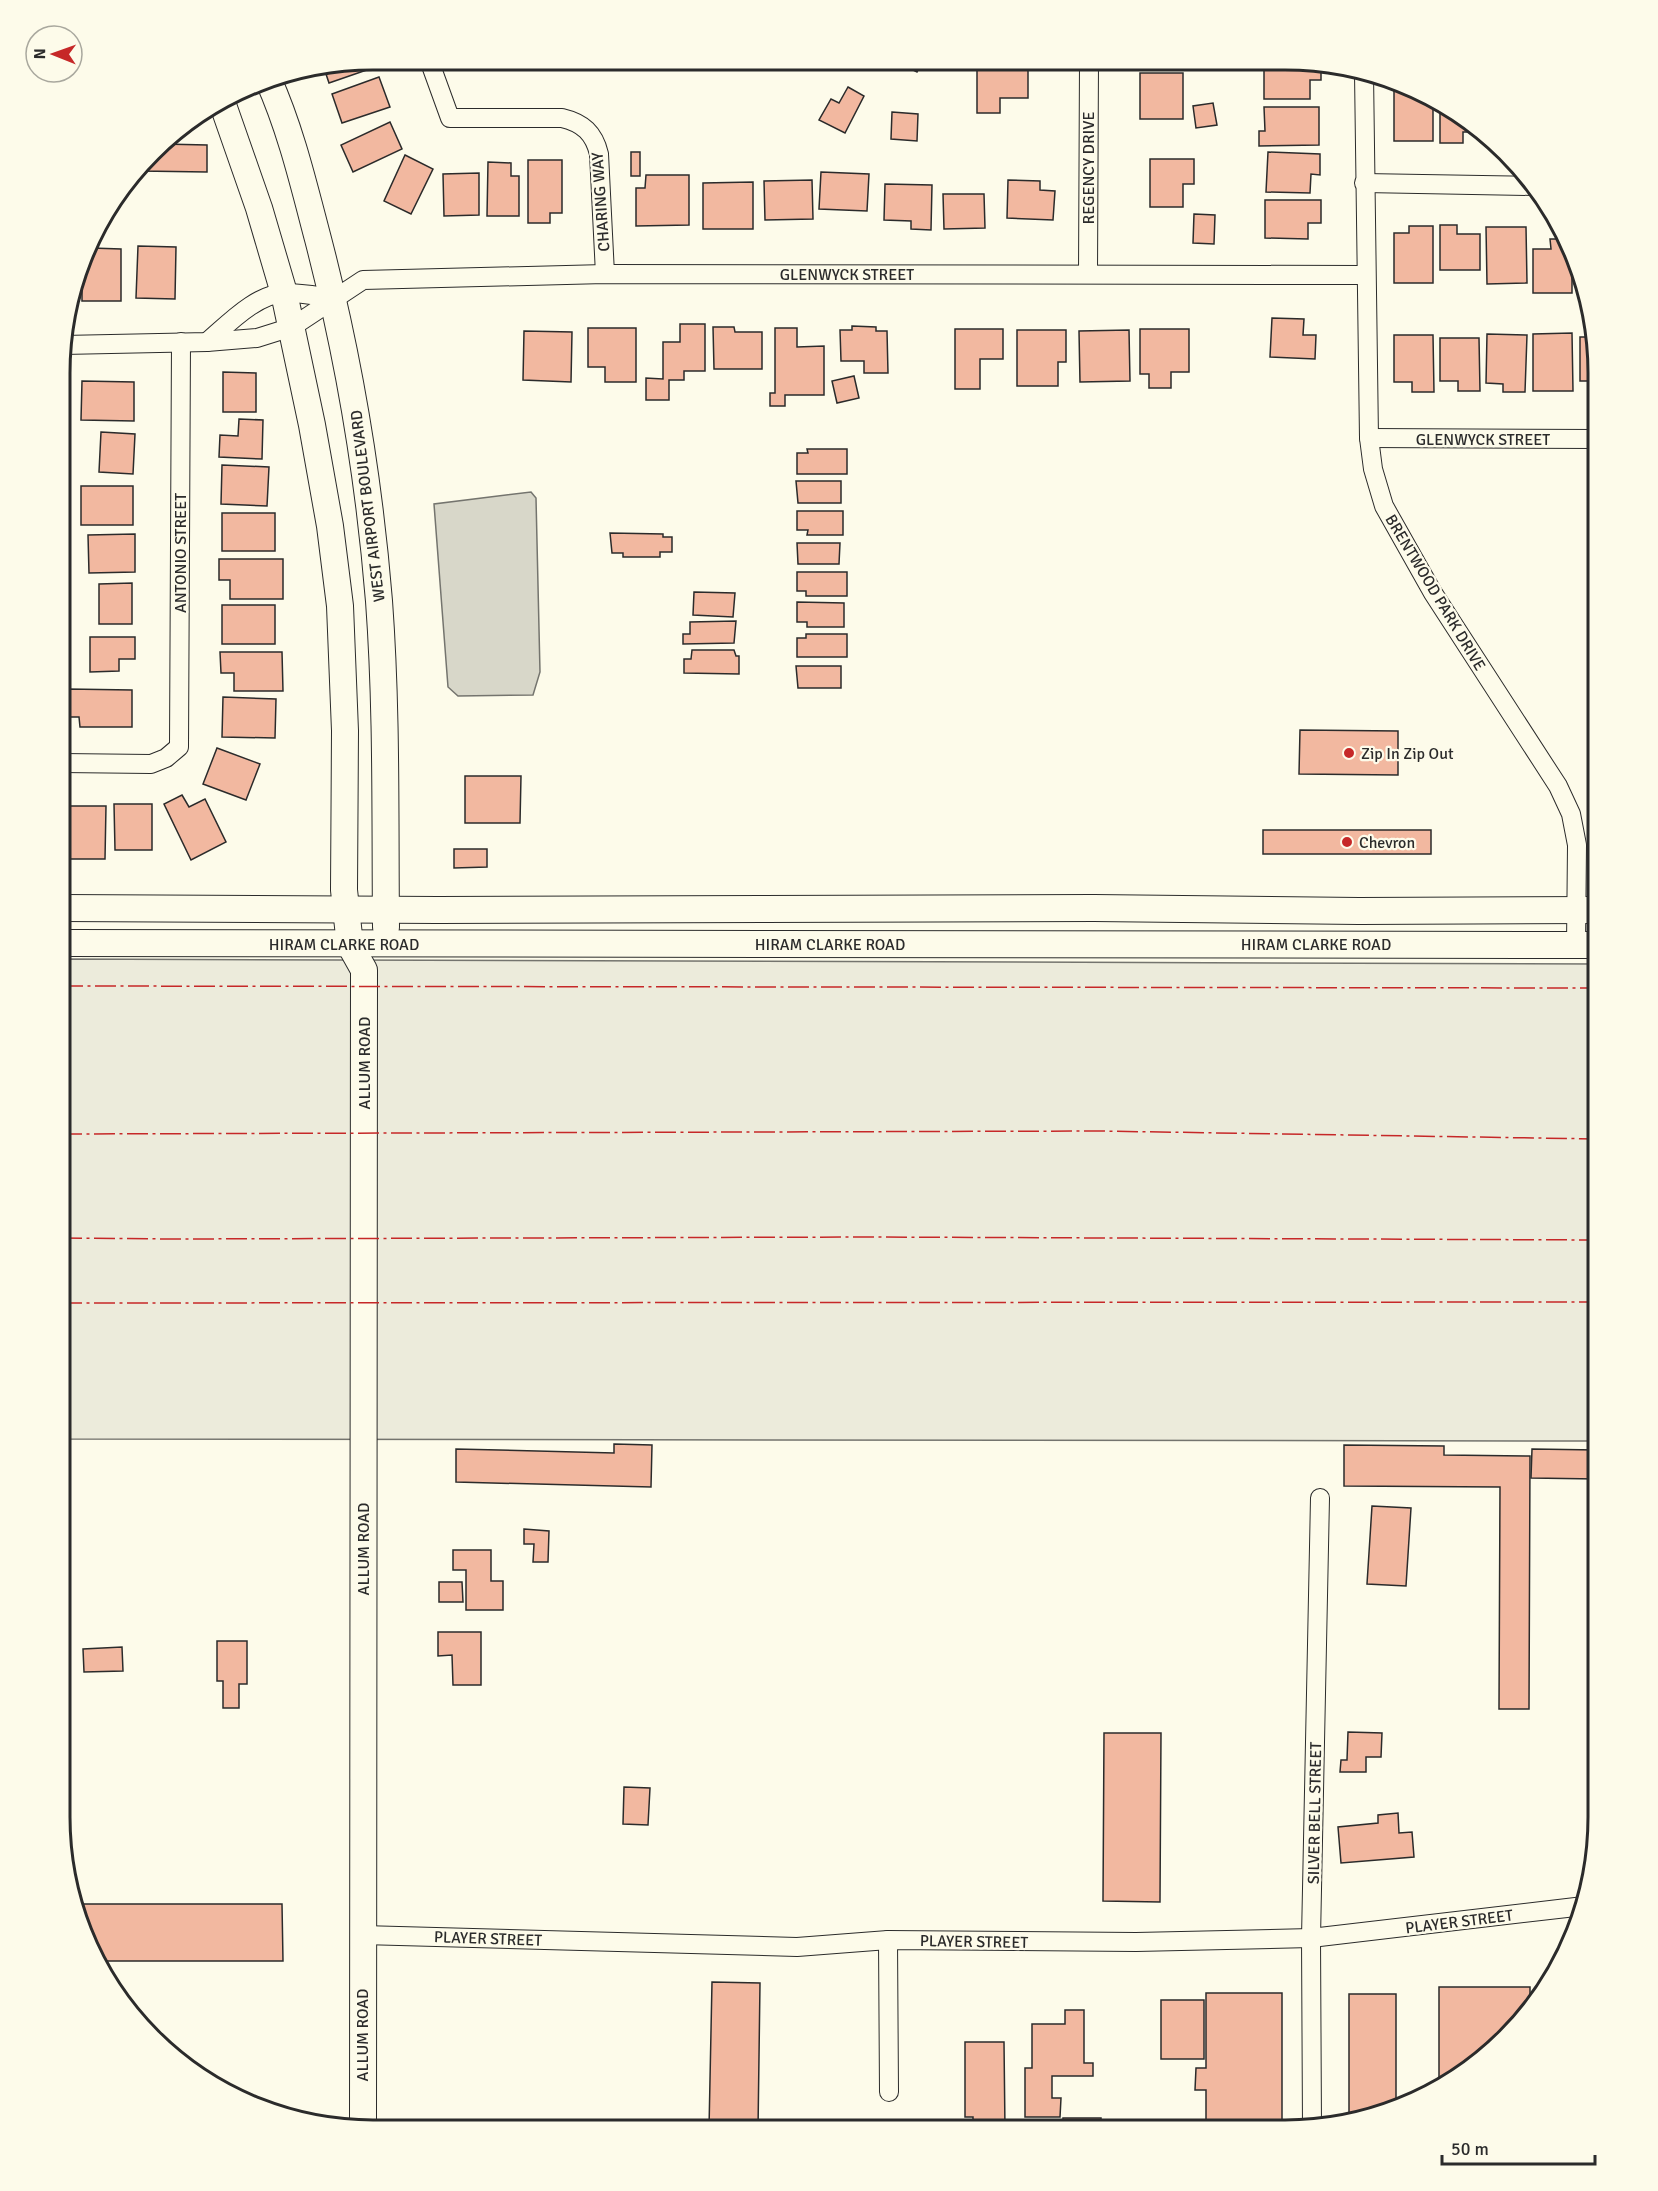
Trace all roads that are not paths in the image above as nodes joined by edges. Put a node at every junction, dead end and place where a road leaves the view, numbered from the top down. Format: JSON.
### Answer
{"nodes":[{"id":1,"x":433,"y":70,"type":"edge"},
{"id":2,"x":1089,"y":70,"type":"edge"},
{"id":3,"x":1364,"y":81,"type":"edge"},
{"id":4,"x":271,"y":89,"type":"edge"},
{"id":5,"x":225,"y":110,"type":"edge"},
{"id":6,"x":1364,"y":183,"type":"junction"},
{"id":7,"x":1522,"y":186,"type":"edge"},
{"id":8,"x":605,"y":274,"type":"junction"},
{"id":9,"x":1088,"y":274,"type":"junction"},
{"id":10,"x":1365,"y":275,"type":"junction"},
{"id":11,"x":284,"y":293,"type":"junction"},
{"id":12,"x":333,"y":298,"type":"junction"},
{"id":13,"x":292,"y":327,"type":"junction"},
{"id":14,"x":181,"y":342,"type":"junction"},
{"id":15,"x":207,"y":342,"type":"junction"},
{"id":16,"x":72,"y":345,"type":"edge"},
{"id":17,"x":1369,"y":438,"type":"junction"},
{"id":18,"x":1588,"y":439,"type":"edge"},
{"id":19,"x":70,"y":763,"type":"edge"},
{"id":20,"x":70,"y":908,"type":"edge"},
{"id":21,"x":971,"y":908,"type":"junction"},
{"id":22,"x":714,"y":909,"type":"junction"},
{"id":23,"x":1235,"y":909,"type":"junction"},
{"id":24,"x":346,"y":910,"type":"junction"},
{"id":25,"x":386,"y":910,"type":"junction"},
{"id":26,"x":1587,"y":910,"type":"edge"},
{"id":27,"x":70,"y":943,"type":"edge"},
{"id":28,"x":386,"y":944,"type":"junction"},
{"id":29,"x":714,"y":944,"type":"junction"},
{"id":30,"x":972,"y":944,"type":"junction"},
{"id":31,"x":1233,"y":944,"type":"junction"},
{"id":32,"x":350,"y":945,"type":"junction"},
{"id":33,"x":1587,"y":945,"type":"edge"},
{"id":34,"x":364,"y":970,"type":"junction"},
{"id":35,"x":1320,"y":1498,"type":"dead end"},
{"id":36,"x":1573,"y":1907,"type":"edge"},
{"id":37,"x":362,"y":1935,"type":"junction"},
{"id":38,"x":1311,"y":1938,"type":"junction"},
{"id":39,"x":888,"y":1940,"type":"junction"},
{"id":40,"x":890,"y":2092,"type":"dead end"},
{"id":41,"x":1312,"y":2119,"type":"edge"},
{"id":42,"x":363,"y":2120,"type":"edge"}],
"edges":[{"from":1,"to":8,"type":"street","name":"CHARING WAY"},
{"from":2,"to":9,"type":"street","name":"REGENCY DRIVE"},
{"from":3,"to":6,"type":"street","name":"BRENTWOOD PARK DRIVE"},
{"from":4,"to":12,"type":"main road","name":"WEST AIRPORT BOULEVARD"},
{"from":5,"to":11,"type":"main road"},
{"from":6,"to":7,"type":"street"},
{"from":6,"to":10,"type":"street","name":"BRENTWOOD PARK DRIVE"},
{"from":8,"to":9,"type":"street","name":"GLENWYCK STREET"},
{"from":8,"to":12,"type":"street","name":"GLENWYCK STREET"},
{"from":9,"to":10,"type":"street","name":"GLENWYCK STREET"},
{"from":10,"to":17,"type":"street","name":"BRENTWOOD PARK DRIVE"},
{"from":11,"to":12,"type":"street"},
{"from":11,"to":13,"type":"main road"},
{"from":11,"to":15,"type":"street"},
{"from":12,"to":13,"type":"street","name":"GLENWYCK STREET"},
{"from":12,"to":25,"type":"main road","name":"WEST AIRPORT BOULEVARD"},
{"from":13,"to":15,"type":"street","name":"GLENWYCK STREET"},
{"from":13,"to":24,"type":"main road"},
{"from":14,"to":15,"type":"street","name":"GLENWYCK STREET"},
{"from":14,"to":16,"type":"street","name":"GLENWYCK STREET"},
{"from":14,"to":19,"type":"street","name":"ANTONIO STREET"},
{"from":17,"to":18,"type":"street","name":"GLENWYCK STREET"},
{"from":17,"to":26,"type":"street","name":"BRENTWOOD PARK DRIVE"},
{"from":20,"to":24,"type":"main road","name":"HIRAM CLARKE ROAD"},
{"from":21,"to":22,"type":"main road","name":"HIRAM CLARKE ROAD"},
{"from":21,"to":23,"type":"main road","name":"HIRAM CLARKE ROAD"},
{"from":21,"to":30,"type":"main road"},
{"from":22,"to":25,"type":"main road","name":"HIRAM CLARKE ROAD"},
{"from":22,"to":29,"type":"main road"},
{"from":23,"to":26,"type":"main road","name":"HIRAM CLARKE ROAD"},
{"from":23,"to":31,"type":"main road"},
{"from":24,"to":25,"type":"main road","name":"HIRAM CLARKE ROAD"},
{"from":24,"to":32,"type":"main road"},
{"from":25,"to":28,"type":"main road","name":"WEST AIRPORT BOULEVARD"},
{"from":26,"to":33,"type":"street","name":"BRENTWOOD PARK DRIVE"},
{"from":27,"to":32,"type":"main road","name":"HIRAM CLARKE ROAD"},
{"from":28,"to":29,"type":"main road","name":"HIRAM CLARKE ROAD"},
{"from":28,"to":32,"type":"main road","name":"HIRAM CLARKE ROAD"},
{"from":28,"to":34,"type":"main road"},
{"from":29,"to":30,"type":"main road","name":"HIRAM CLARKE ROAD"},
{"from":30,"to":31,"type":"main road","name":"HIRAM CLARKE ROAD"},
{"from":31,"to":33,"type":"main road","name":"HIRAM CLARKE ROAD"},
{"from":32,"to":34,"type":"main road","name":"ALLUM ROAD"},
{"from":34,"to":37,"type":"main road","name":"ALLUM ROAD"},
{"from":35,"to":38,"type":"street","name":"SILVER BELL STREET"},
{"from":36,"to":38,"type":"street","name":"PLAYER STREET"},
{"from":37,"to":39,"type":"street","name":"PLAYER STREET"},
{"from":37,"to":42,"type":"main road","name":"ALLUM ROAD"},
{"from":38,"to":39,"type":"street","name":"PLAYER STREET"},
{"from":38,"to":41,"type":"street","name":"SILVER BELL STREET"},
{"from":39,"to":40,"type":"street"}]}
